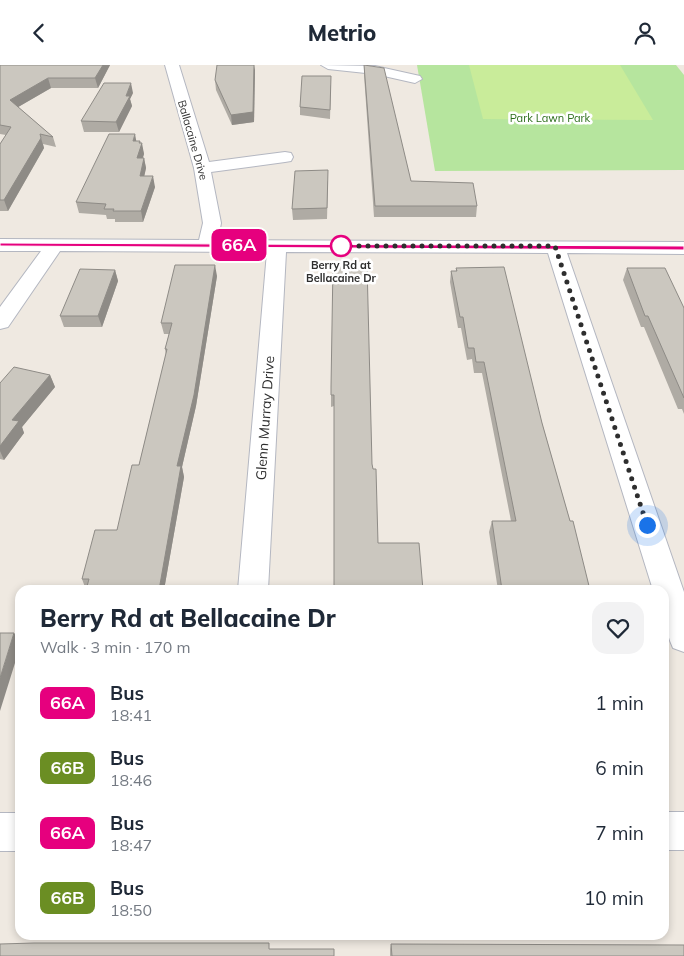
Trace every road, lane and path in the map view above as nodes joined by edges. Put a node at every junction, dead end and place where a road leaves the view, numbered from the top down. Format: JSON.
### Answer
{"nodes":[{"id":1,"x":172,"y":65,"type":"edge"},
{"id":2,"x":328,"y":65,"type":"edge"},
{"id":3,"x":415,"y":79,"type":"dead end"},
{"id":4,"x":285,"y":157,"type":"dead end"},
{"id":5,"x":202,"y":168,"type":"junction"},
{"id":6,"x":0,"y":245,"type":"edge"},
{"id":7,"x":54,"y":245,"type":"junction"},
{"id":8,"x":207,"y":245,"type":"junction"},
{"id":9,"x":278,"y":245,"type":"junction"},
{"id":10,"x":555,"y":246,"type":"junction"},
{"id":11,"x":684,"y":248,"type":"edge"},
{"id":12,"x":0,"y":322,"type":"edge"},
{"id":13,"x":253,"y":585,"type":"edge"},
{"id":14,"x":667,"y":585,"type":"edge"},
{"id":15,"x":669,"y":592,"type":"edge"},
{"id":16,"x":684,"y":638,"type":"edge"},
{"id":17,"x":669,"y":831,"type":"edge"},
{"id":18,"x":684,"y":831,"type":"edge"},
{"id":19,"x":0,"y":832,"type":"edge"},
{"id":20,"x":15,"y":832,"type":"edge"}],
"edges":[{"from":1,"to":5,"type":"street","name":"Ballacaine Drive"},
{"from":2,"to":3,"type":"street"},
{"from":4,"to":5,"type":"street"},
{"from":5,"to":8,"type":"street","name":"Ballacaine Drive"},
{"from":6,"to":7,"type":"street"},
{"from":7,"to":8,"type":"street"},
{"from":7,"to":12,"type":"street"},
{"from":8,"to":9,"type":"street"},
{"from":9,"to":10,"type":"street"},
{"from":9,"to":13,"type":"street","name":"Glenn Murray Drive"},
{"from":10,"to":11,"type":"street"},
{"from":10,"to":14,"type":"street"},
{"from":15,"to":16,"type":"street"},
{"from":17,"to":18,"type":"street"},
{"from":19,"to":20,"type":"street"}]}
